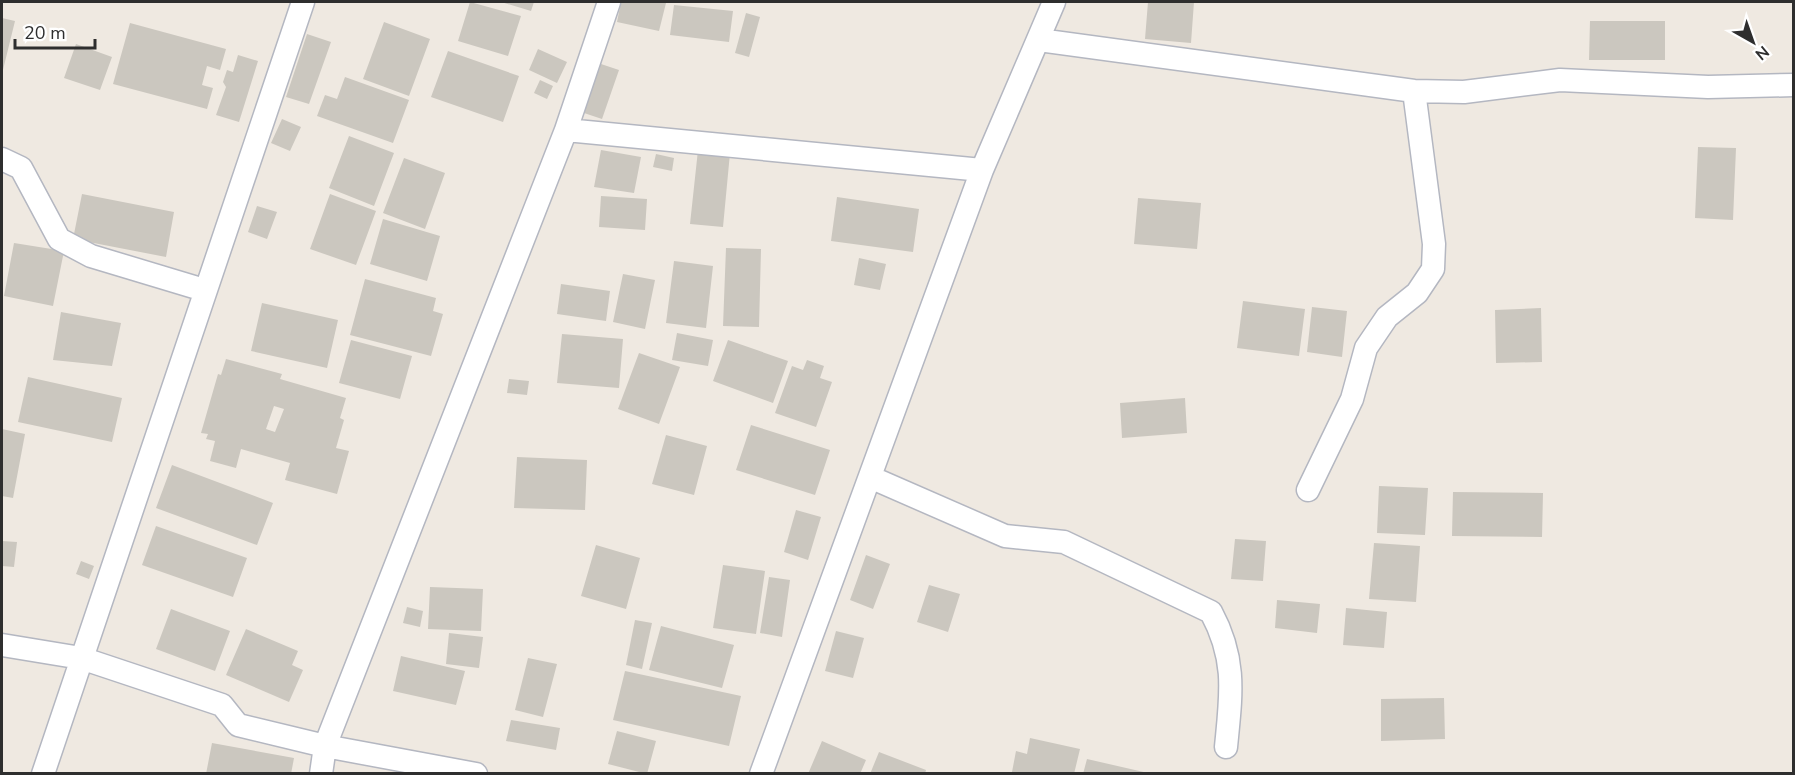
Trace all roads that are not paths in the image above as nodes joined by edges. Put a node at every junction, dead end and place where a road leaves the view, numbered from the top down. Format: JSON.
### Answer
{"nodes":[{"id":1,"x":303,"y":2,"type":"edge"},
{"id":2,"x":609,"y":2,"type":"edge"},
{"id":3,"x":1054,"y":2,"type":"edge"},
{"id":4,"x":1039,"y":40,"type":"junction"},
{"id":5,"x":1794,"y":85,"type":"edge"},
{"id":6,"x":1414,"y":91,"type":"junction"},
{"id":7,"x":566,"y":130,"type":"junction"},
{"id":8,"x":2,"y":159,"type":"edge"},
{"id":9,"x":982,"y":170,"type":"junction"},
{"id":10,"x":204,"y":290,"type":"junction"},
{"id":11,"x":870,"y":477,"type":"junction"},
{"id":12,"x":1308,"y":490,"type":"dead end"},
{"id":13,"x":2,"y":645,"type":"edge"},
{"id":14,"x":81,"y":658,"type":"junction"},
{"id":15,"x":325,"y":746,"type":"junction"},
{"id":16,"x":1226,"y":747,"type":"dead end"},
{"id":17,"x":43,"y":774,"type":"edge"},
{"id":18,"x":321,"y":774,"type":"edge"},
{"id":19,"x":476,"y":774,"type":"edge"},
{"id":20,"x":761,"y":774,"type":"edge"}],
"edges":[{"from":1,"to":10,"type":"street"},
{"from":2,"to":7,"type":"street"},
{"from":3,"to":4,"type":"street"},
{"from":4,"to":6,"type":"street"},
{"from":4,"to":9,"type":"street"},
{"from":5,"to":6,"type":"street"},
{"from":6,"to":12,"type":"street"},
{"from":7,"to":9,"type":"street"},
{"from":7,"to":15,"type":"street"},
{"from":8,"to":10,"type":"street"},
{"from":9,"to":11,"type":"street"},
{"from":10,"to":14,"type":"street"},
{"from":11,"to":16,"type":"street"},
{"from":11,"to":20,"type":"street"},
{"from":13,"to":14,"type":"street"},
{"from":14,"to":15,"type":"street"},
{"from":14,"to":17,"type":"street"},
{"from":15,"to":18,"type":"street"},
{"from":15,"to":19,"type":"street"}]}
